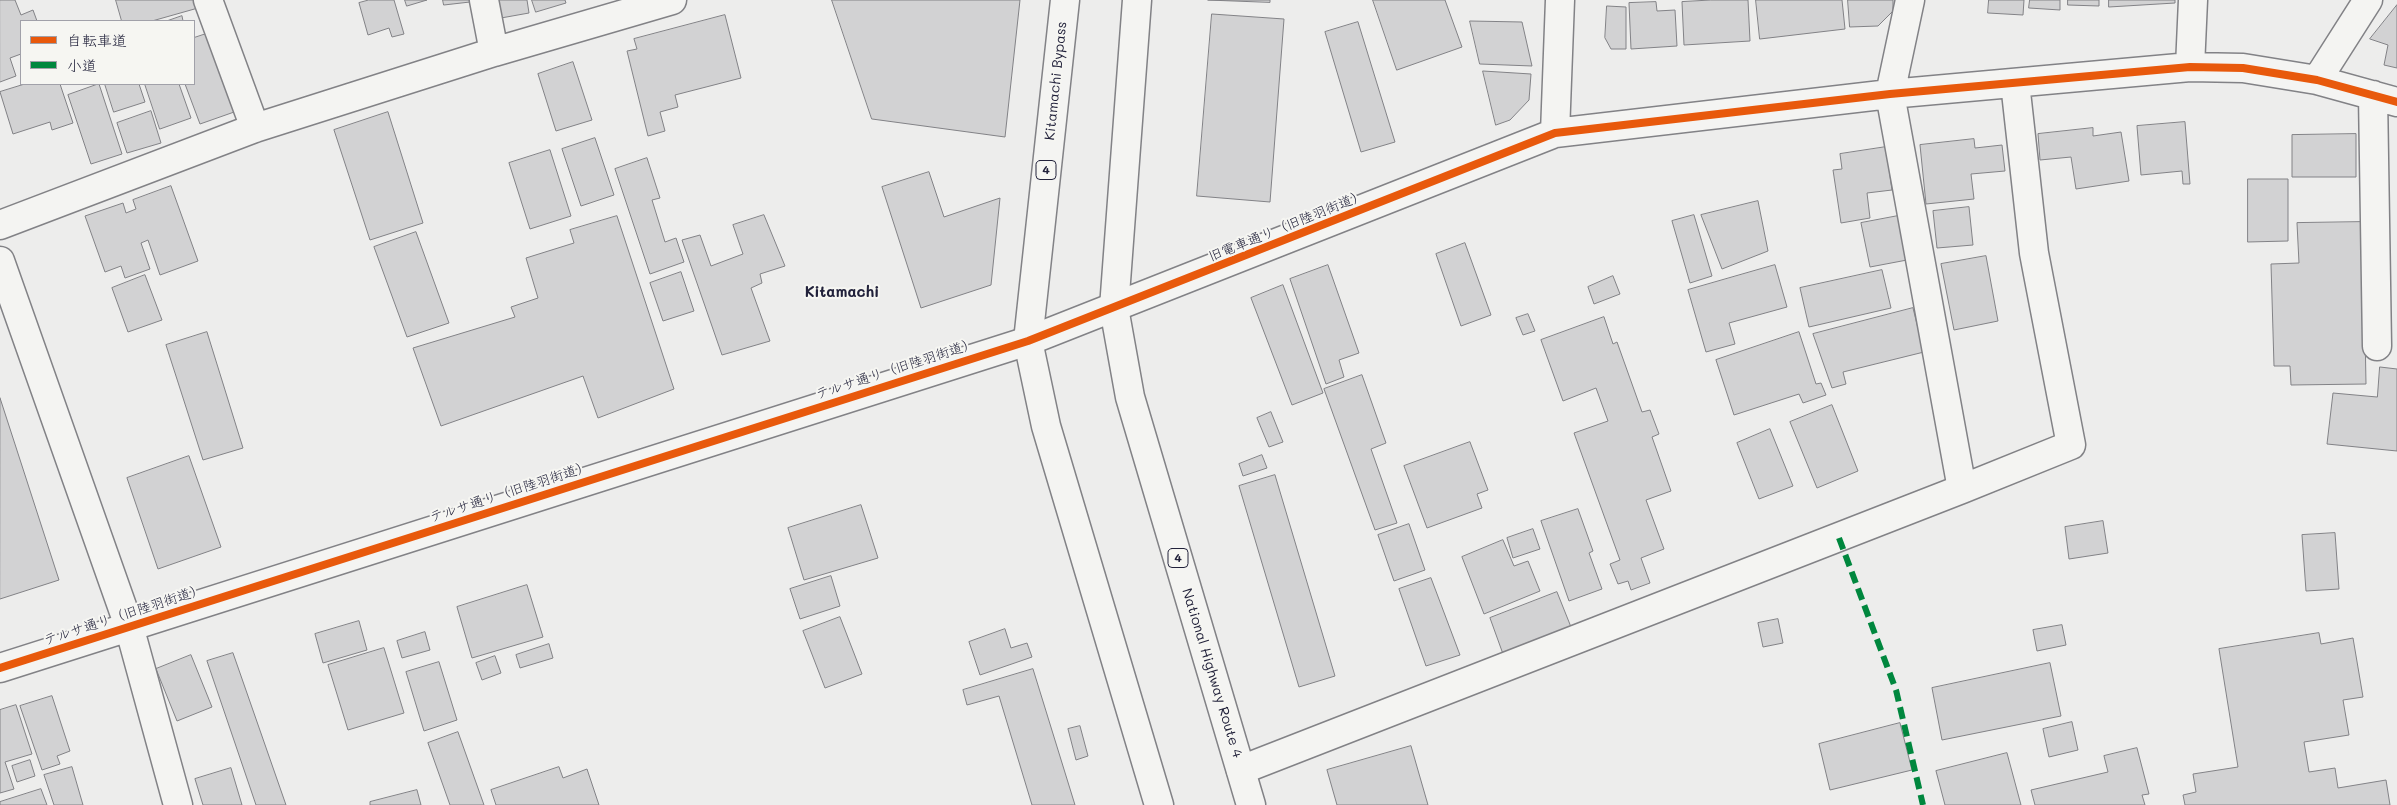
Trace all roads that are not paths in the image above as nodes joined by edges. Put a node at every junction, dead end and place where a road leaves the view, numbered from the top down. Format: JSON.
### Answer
{"nodes":[{"id":1,"x":208,"y":0,"type":"edge"},
{"id":2,"x":484,"y":0,"type":"edge"},
{"id":3,"x":672,"y":0,"type":"edge"},
{"id":4,"x":1065,"y":0,"type":"edge"},
{"id":5,"x":1136,"y":0,"type":"edge"},
{"id":6,"x":1560,"y":0,"type":"edge"},
{"id":7,"x":1910,"y":0,"type":"edge"},
{"id":8,"x":2193,"y":0,"type":"edge"},
{"id":9,"x":2368,"y":0,"type":"edge"},
{"id":10,"x":494,"y":52,"type":"junction"},
{"id":11,"x":2190,"y":67,"type":"junction"},
{"id":12,"x":2317,"y":80,"type":"junction"},
{"id":13,"x":2015,"y":83,"type":"junction"},
{"id":14,"x":1890,"y":94,"type":"junction"},
{"id":15,"x":2385,"y":99,"type":"edge"},
{"id":16,"x":255,"y":128,"type":"junction"},
{"id":17,"x":1555,"y":133,"type":"junction"},
{"id":18,"x":0,"y":225,"type":"edge"},
{"id":19,"x":0,"y":261,"type":"edge"},
{"id":20,"x":1114,"y":308,"type":"junction"},
{"id":21,"x":1028,"y":341,"type":"junction"},
{"id":22,"x":2377,"y":346,"type":"dead end"},
{"id":23,"x":1962,"y":490,"type":"junction"},
{"id":24,"x":129,"y":626,"type":"junction"},
{"id":25,"x":0,"y":668,"type":"edge"},
{"id":26,"x":1241,"y":770,"type":"junction"},
{"id":27,"x":178,"y":805,"type":"edge"},
{"id":28,"x":1159,"y":805,"type":"edge"},
{"id":29,"x":1251,"y":805,"type":"edge"}],
"edges":[{"from":1,"to":16,"type":"main road"},
{"from":2,"to":10,"type":"main road"},
{"from":3,"to":10,"type":"main road"},
{"from":4,"to":21,"type":"main road","name":"Kitamachi Bypass","number":"4"},
{"from":5,"to":20,"type":"main road","number":"4"},
{"from":6,"to":17,"type":"main road"},
{"from":7,"to":14,"type":"main road"},
{"from":8,"to":11,"type":"main road"},
{"from":9,"to":12,"type":"main road"},
{"from":10,"to":16,"type":"main road"},
{"from":11,"to":12,"type":"main road","name":"旧電車通り（旧陸羽街道）"},
{"from":11,"to":13,"type":"main road","name":"旧電車通り（旧陸羽街道）"},
{"from":12,"to":15,"type":"main road","name":"旧電車通り（旧陸羽街道）"},
{"from":13,"to":14,"type":"main road","name":"旧電車通り（旧陸羽街道）"},
{"from":13,"to":23,"type":"main road"},
{"from":14,"to":17,"type":"main road","name":"旧電車通り（旧陸羽街道）"},
{"from":14,"to":23,"type":"main road"},
{"from":15,"to":22,"type":"main road"},
{"from":16,"to":18,"type":"main road"},
{"from":17,"to":20,"type":"main road","name":"旧電車通り（旧陸羽街道）"},
{"from":19,"to":24,"type":"main road"},
{"from":20,"to":21,"type":"main road","name":"旧電車通り（旧陸羽街道）"},
{"from":20,"to":26,"type":"main road","name":"National Highway Route 4","number":"4"},
{"from":21,"to":24,"type":"main road","name":"テルサ通り（旧陸羽街道）"},
{"from":21,"to":28,"type":"main road","number":"4"},
{"from":23,"to":26,"type":"main road"},
{"from":24,"to":25,"type":"main road","name":"テルサ通り（旧陸羽街道）"},
{"from":24,"to":27,"type":"main road"},
{"from":26,"to":29,"type":"main road","name":"National Highway Route 4","number":"4"}]}
